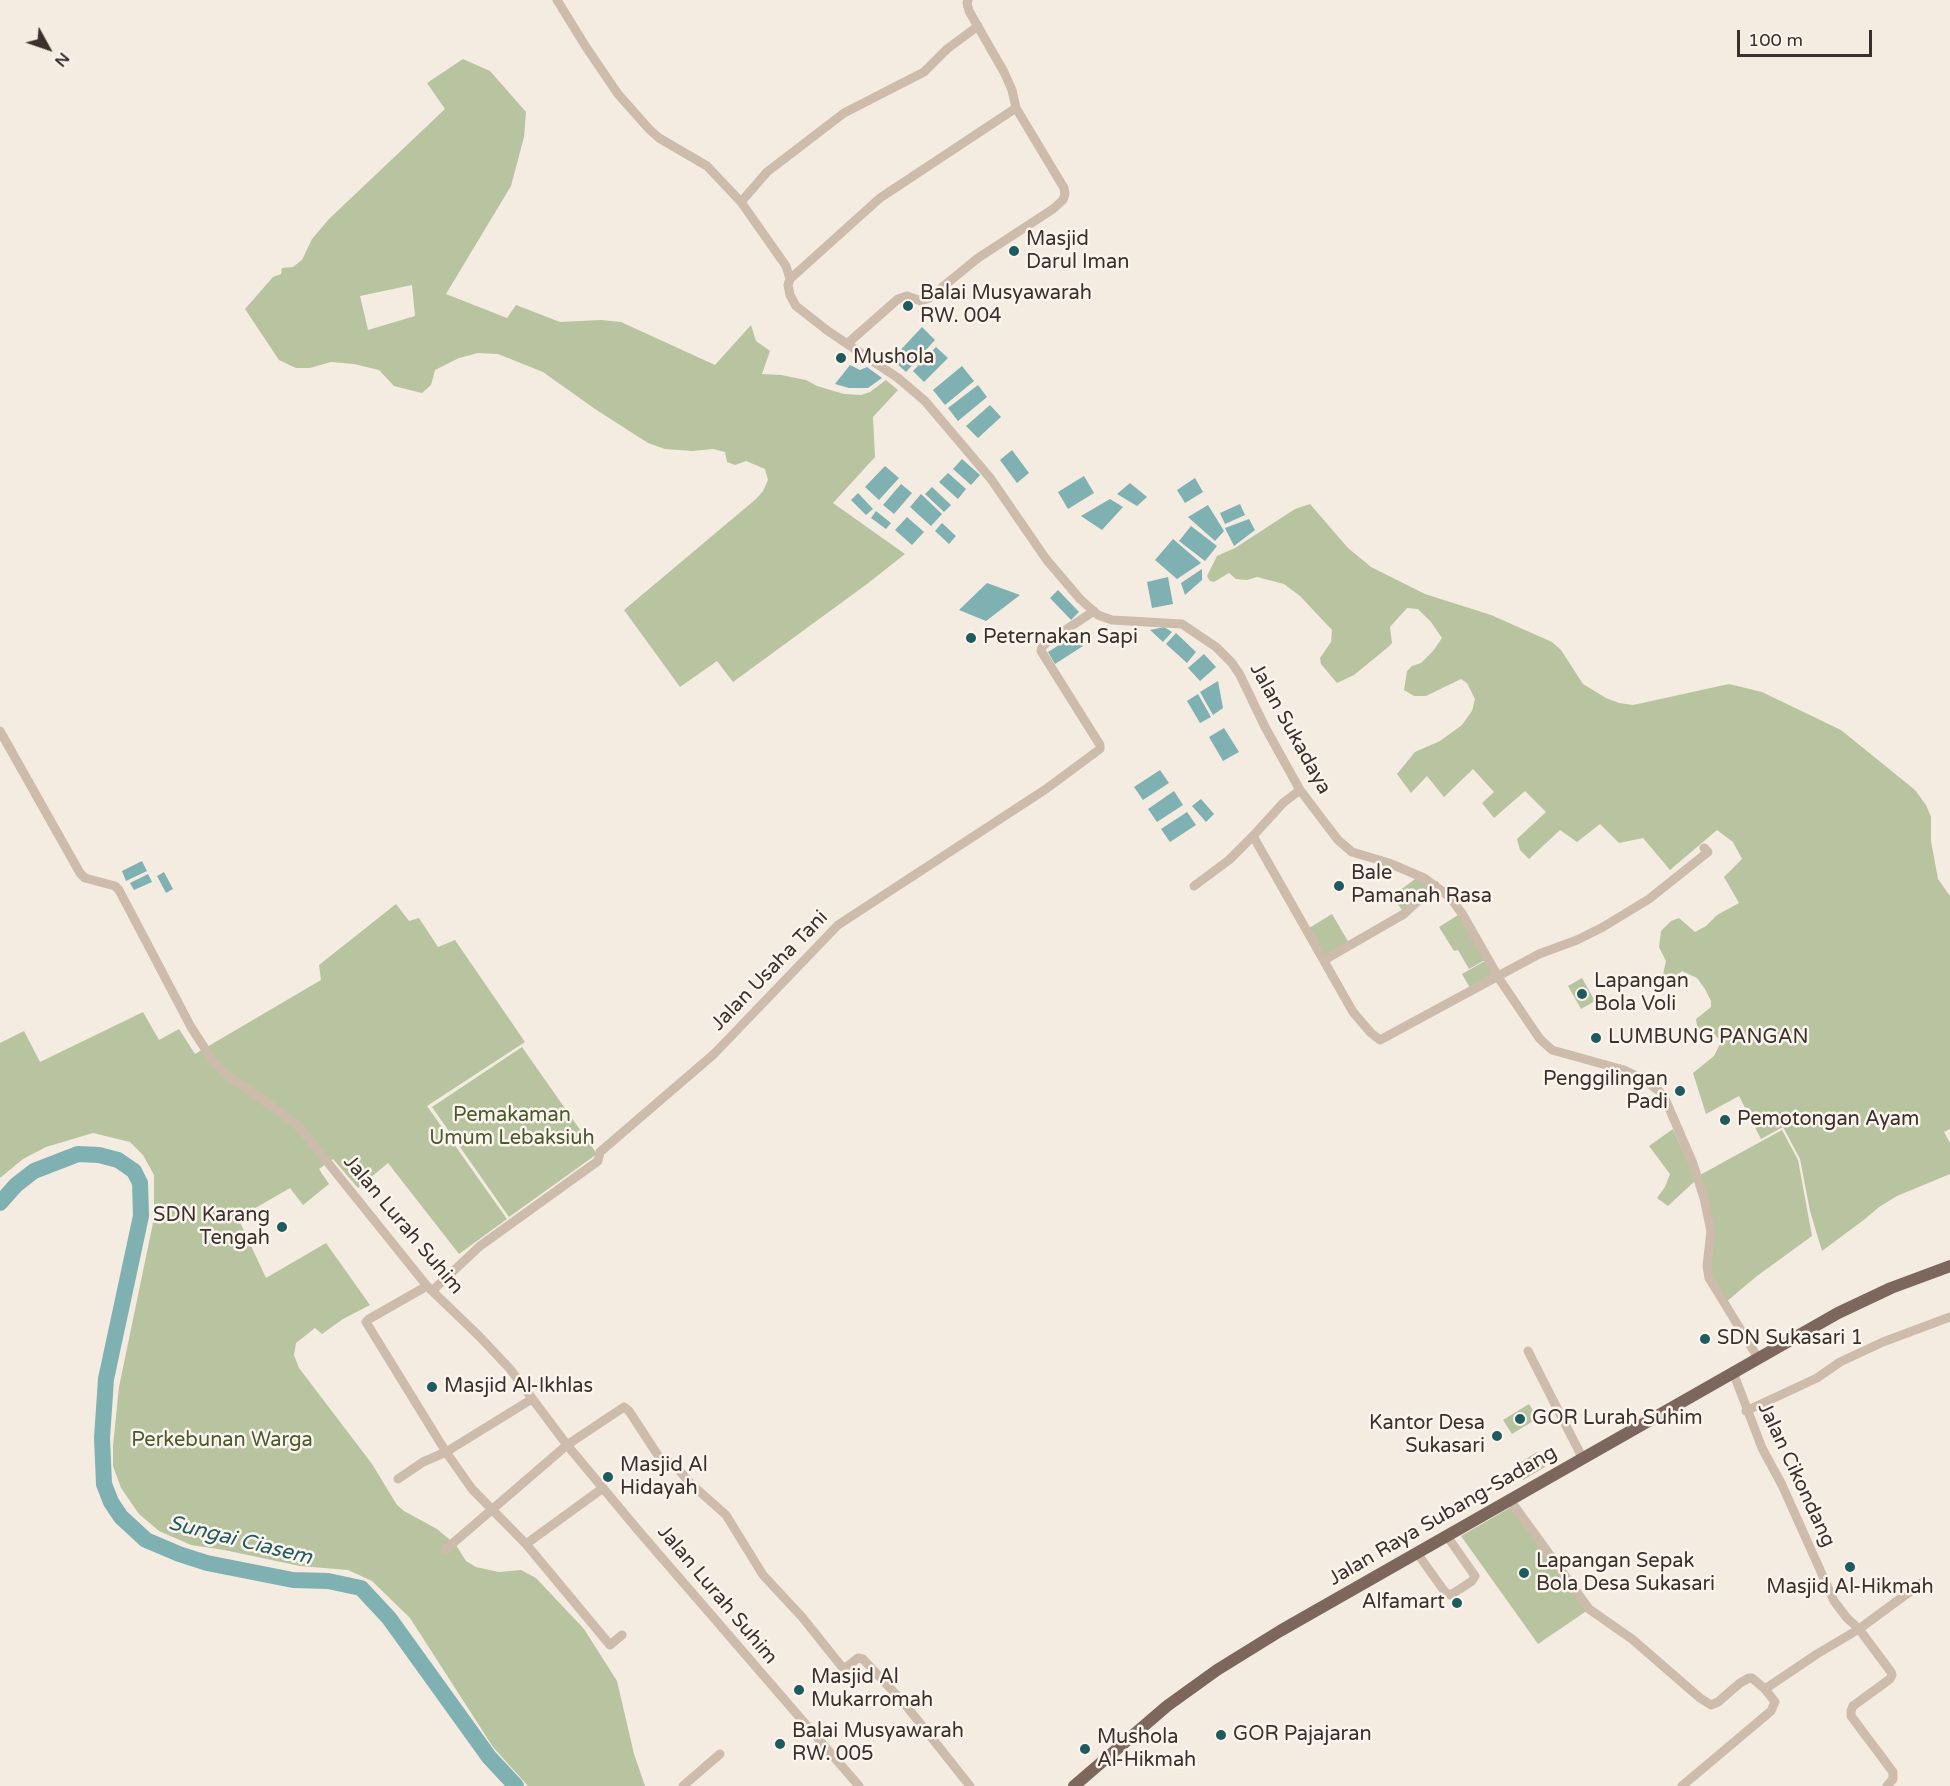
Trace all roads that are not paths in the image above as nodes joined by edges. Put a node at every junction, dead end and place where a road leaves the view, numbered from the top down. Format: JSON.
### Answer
{"nodes":[{"id":1,"x":557,"y":0,"type":"edge"},
{"id":2,"x":968,"y":0,"type":"edge"},
{"id":3,"x":978,"y":26,"type":"junction"},
{"id":4,"x":1016,"y":108,"type":"junction"},
{"id":5,"x":741,"y":202,"type":"junction"},
{"id":6,"x":790,"y":279,"type":"junction"},
{"id":7,"x":848,"y":343,"type":"junction"},
{"id":8,"x":1094,"y":611,"type":"junction"},
{"id":9,"x":0,"y":731,"type":"edge"},
{"id":10,"x":1300,"y":790,"type":"junction"},
{"id":11,"x":1253,"y":836,"type":"junction"},
{"id":12,"x":1704,"y":848,"type":"dead end"},
{"id":13,"x":1435,"y":885,"type":"junction"},
{"id":14,"x":1194,"y":886,"type":"dead end"},
{"id":15,"x":1324,"y":960,"type":"junction"},
{"id":16,"x":1498,"y":975,"type":"junction"},
{"id":17,"x":1950,"y":1266,"type":"edge"},
{"id":18,"x":429,"y":1288,"type":"junction"},
{"id":19,"x":1950,"y":1317,"type":"edge"},
{"id":20,"x":1528,"y":1351,"type":"dead end"},
{"id":21,"x":1758,"y":1358,"type":"junction"},
{"id":22,"x":1732,"y":1372,"type":"junction"},
{"id":23,"x":532,"y":1399,"type":"junction"},
{"id":24,"x":1746,"y":1411,"type":"junction"},
{"id":25,"x":567,"y":1445,"type":"junction"},
{"id":26,"x":446,"y":1452,"type":"junction"},
{"id":27,"x":1583,"y":1459,"type":"junction"},
{"id":28,"x":398,"y":1479,"type":"dead end"},
{"id":29,"x":603,"y":1488,"type":"junction"},
{"id":30,"x":1510,"y":1500,"type":"junction"},
{"id":31,"x":491,"y":1509,"type":"junction"},
{"id":32,"x":1447,"y":1536,"type":"junction"},
{"id":33,"x":526,"y":1544,"type":"junction"},
{"id":34,"x":445,"y":1550,"type":"dead end"},
{"id":35,"x":1417,"y":1553,"type":"junction"},
{"id":36,"x":1923,"y":1582,"type":"dead end"},
{"id":37,"x":1859,"y":1629,"type":"junction"},
{"id":38,"x":622,"y":1635,"type":"dead end"},
{"id":39,"x":1765,"y":1689,"type":"junction"},
{"id":40,"x":720,"y":1754,"type":"dead end"},
{"id":41,"x":683,"y":1786,"type":"edge"},
{"id":42,"x":859,"y":1786,"type":"edge"},
{"id":43,"x":970,"y":1786,"type":"edge"},
{"id":44,"x":1074,"y":1786,"type":"edge"},
{"id":45,"x":1682,"y":1786,"type":"edge"},
{"id":46,"x":1887,"y":1786,"type":"edge"}],
"edges":[{"from":1,"to":5,"type":"street","name":"Jalan Sukadaya"},
{"from":2,"to":3,"type":"street"},
{"from":3,"to":4,"type":"street"},
{"from":3,"to":5,"type":"street"},
{"from":4,"to":6,"type":"street"},
{"from":4,"to":7,"type":"street"},
{"from":5,"to":6,"type":"street","name":"Jalan Sukadaya"},
{"from":6,"to":7,"type":"street","name":"Jalan Sukadaya"},
{"from":7,"to":8,"type":"street","name":"Jalan Sukadaya"},
{"from":8,"to":10,"type":"street","name":"Jalan Sukadaya"},
{"from":8,"to":18,"type":"street","name":"Jalan Usaha Tani"},
{"from":9,"to":18,"type":"street","name":"Jalan Lurah Suhim"},
{"from":10,"to":11,"type":"street"},
{"from":10,"to":13,"type":"street","name":"Jalan Sukadaya"},
{"from":11,"to":14,"type":"street"},
{"from":11,"to":15,"type":"street"},
{"from":12,"to":16,"type":"street"},
{"from":13,"to":15,"type":"street"},
{"from":13,"to":16,"type":"street","name":"Jalan Sukadaya"},
{"from":15,"to":16,"type":"street"},
{"from":16,"to":21,"type":"street","name":"Jalan Sukadaya"},
{"from":17,"to":21,"type":"main road","name":"Jalan Raya Subang-Sadang"},
{"from":18,"to":23,"type":"street","name":"Jalan Lurah Suhim"},
{"from":18,"to":26,"type":"street","name":"Jalan Usaha Tani"},
{"from":19,"to":24,"type":"street"},
{"from":20,"to":27,"type":"street"},
{"from":21,"to":22,"type":"main road","name":"Jalan Raya Subang-Sadang"},
{"from":22,"to":24,"type":"street","name":"Jalan Cikondang"},
{"from":22,"to":27,"type":"main road","name":"Jalan Raya Subang-Sadang"},
{"from":23,"to":25,"type":"street","name":"Jalan Lurah Suhim"},
{"from":23,"to":26,"type":"street"},
{"from":24,"to":37,"type":"street","name":"Jalan Cikondang"},
{"from":25,"to":29,"type":"street","name":"Jalan Lurah Suhim"},
{"from":25,"to":31,"type":"street"},
{"from":25,"to":43,"type":"street"},
{"from":26,"to":28,"type":"street"},
{"from":26,"to":31,"type":"street"},
{"from":27,"to":30,"type":"main road","name":"Jalan Raya Subang-Sadang"},
{"from":29,"to":33,"type":"street"},
{"from":29,"to":42,"type":"street","name":"Jalan Lurah Suhim"},
{"from":30,"to":32,"type":"main road","name":"Jalan Raya Subang-Sadang"},
{"from":30,"to":39,"type":"street"},
{"from":31,"to":33,"type":"street"},
{"from":31,"to":34,"type":"street"},
{"from":32,"to":35,"type":"main road","name":"Jalan Raya Subang-Sadang"},
{"from":32,"to":35,"type":"street"},
{"from":33,"to":38,"type":"street"},
{"from":35,"to":44,"type":"main road","name":"Jalan Raya Subang-Sadang"},
{"from":36,"to":37,"type":"street"},
{"from":37,"to":39,"type":"street"},
{"from":37,"to":46,"type":"street","name":"Jalan Cikondang"},
{"from":39,"to":45,"type":"street"},
{"from":40,"to":41,"type":"street"}]}
